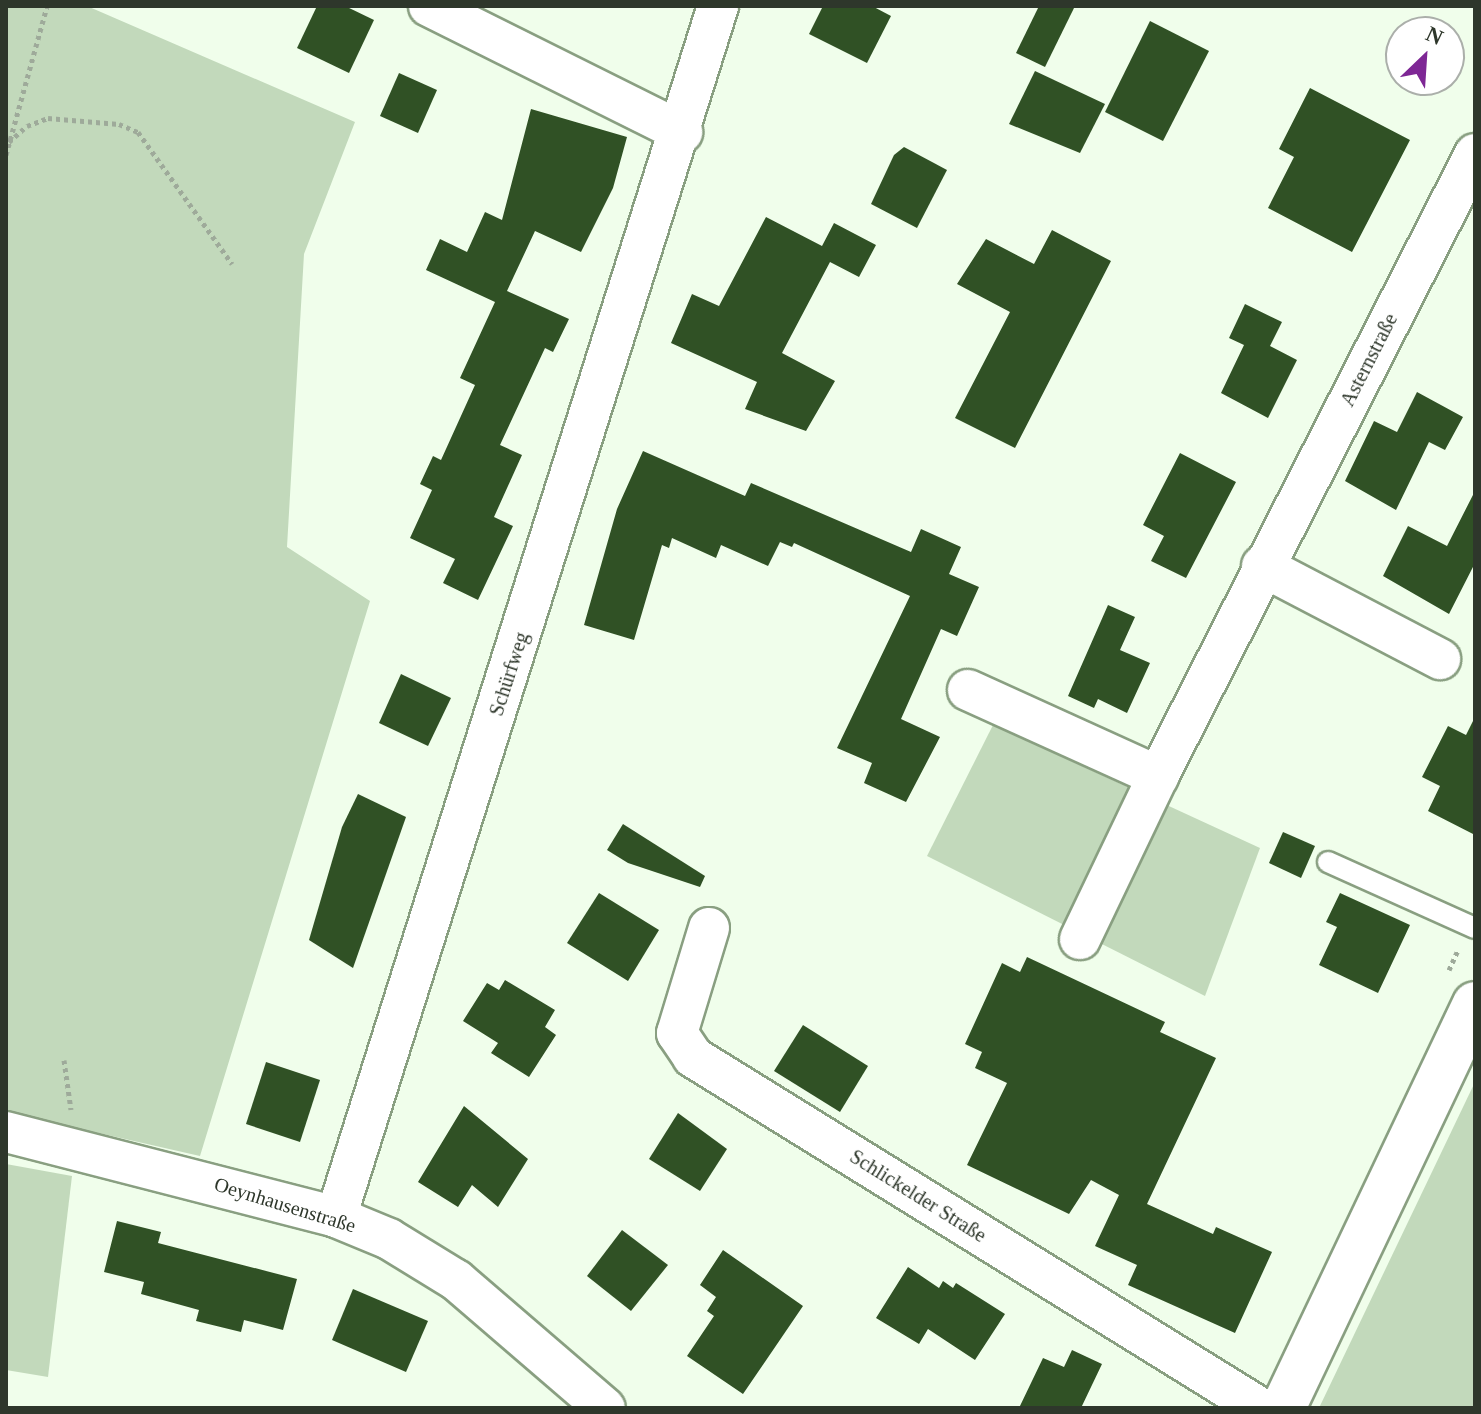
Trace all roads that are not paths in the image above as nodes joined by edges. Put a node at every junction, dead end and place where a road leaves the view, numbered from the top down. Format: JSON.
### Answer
{"nodes":[{"id":1,"x":429,"y":6,"type":"edge"},
{"id":2,"x":718,"y":6,"type":"edge"},
{"id":3,"x":682,"y":132,"type":"junction"},
{"id":4,"x":1475,"y":154,"type":"edge"},
{"id":5,"x":1262,"y":566,"type":"junction"},
{"id":6,"x":1440,"y":659,"type":"dead end"},
{"id":7,"x":968,"y":690,"type":"dead end"},
{"id":8,"x":1158,"y":776,"type":"junction"},
{"id":9,"x":1328,"y":862,"type":"dead end"},
{"id":10,"x":709,"y":928,"type":"dead end"},
{"id":11,"x":1475,"y":928,"type":"edge"},
{"id":12,"x":1080,"y":939,"type":"dead end"},
{"id":13,"x":1475,"y":1004,"type":"edge"},
{"id":14,"x":6,"y":1132,"type":"edge"},
{"id":15,"x":336,"y":1217,"type":"junction"},
{"id":16,"x":605,"y":1408,"type":"edge"},
{"id":17,"x":1260,"y":1408,"type":"edge"},
{"id":18,"x":1283,"y":1408,"type":"edge"}],
"edges":[{"from":1,"to":3,"type":"street"},
{"from":2,"to":3,"type":"street","name":"Schürfweg"},
{"from":3,"to":15,"type":"street","name":"Schürfweg"},
{"from":4,"to":5,"type":"street","name":"Asternstraße"},
{"from":5,"to":6,"type":"street"},
{"from":5,"to":8,"type":"street","name":"Asternstraße"},
{"from":7,"to":8,"type":"street"},
{"from":8,"to":12,"type":"street","name":"Asternstraße"},
{"from":9,"to":11,"type":"lane"},
{"from":10,"to":17,"type":"street","name":"Schlickelder Straße"},
{"from":13,"to":18,"type":"main road"},
{"from":14,"to":15,"type":"street","name":"Oeynhausenstraße"},
{"from":15,"to":16,"type":"street","name":"Oeynhausenstraße"}]}
